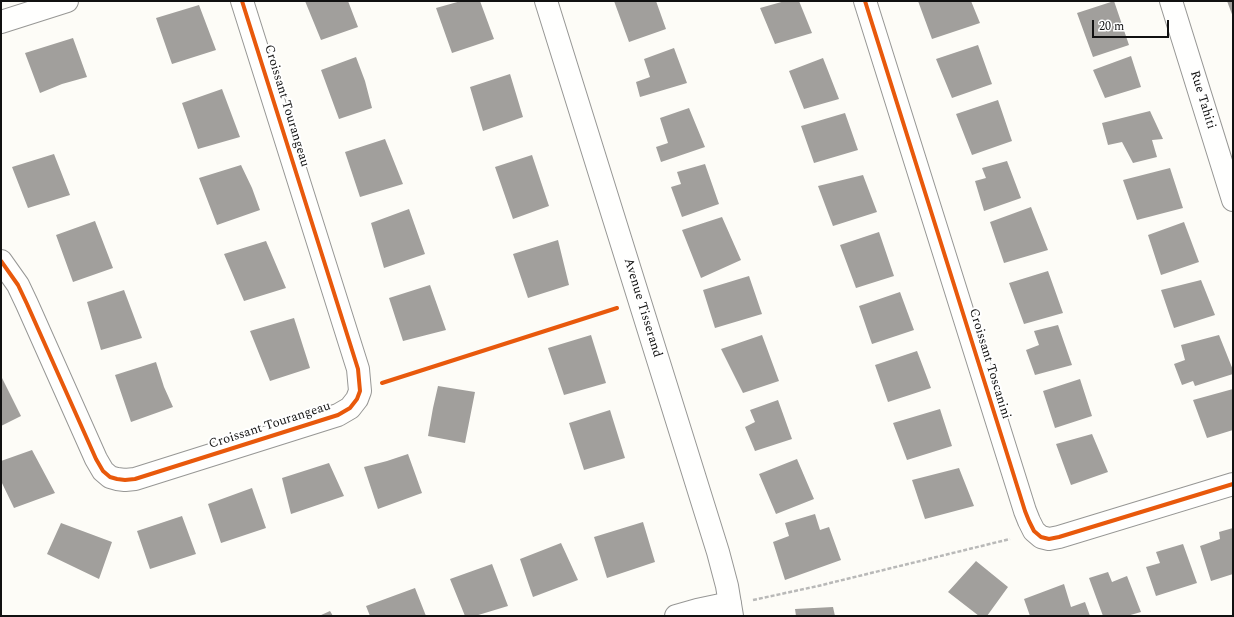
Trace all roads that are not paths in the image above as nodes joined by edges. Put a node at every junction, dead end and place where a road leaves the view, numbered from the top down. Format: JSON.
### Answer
{"nodes":[{"id":1,"x":66,"y":1,"type":"edge"},
{"id":2,"x":242,"y":1,"type":"edge"},
{"id":3,"x":546,"y":1,"type":"edge"},
{"id":4,"x":865,"y":1,"type":"edge"},
{"id":5,"x":1171,"y":1,"type":"edge"},
{"id":6,"x":1,"y":22,"type":"edge"},
{"id":7,"x":1233,"y":200,"type":"edge"},
{"id":8,"x":1,"y":261,"type":"edge"},
{"id":9,"x":1233,"y":484,"type":"edge"},
{"id":10,"x":737,"y":607,"type":"edge"},
{"id":11,"x":676,"y":616,"type":"edge"}],
"edges":[{"from":1,"to":6,"type":"street"},
{"from":2,"to":8,"type":"street","name":"Croissant Tourangeau"},
{"from":3,"to":10,"type":"street","name":"Avenue Tisserand"},
{"from":4,"to":9,"type":"street","name":"Croissant Toscanini"},
{"from":5,"to":7,"type":"street","name":"Rue Tahiti"},
{"from":10,"to":11,"type":"street"}]}
